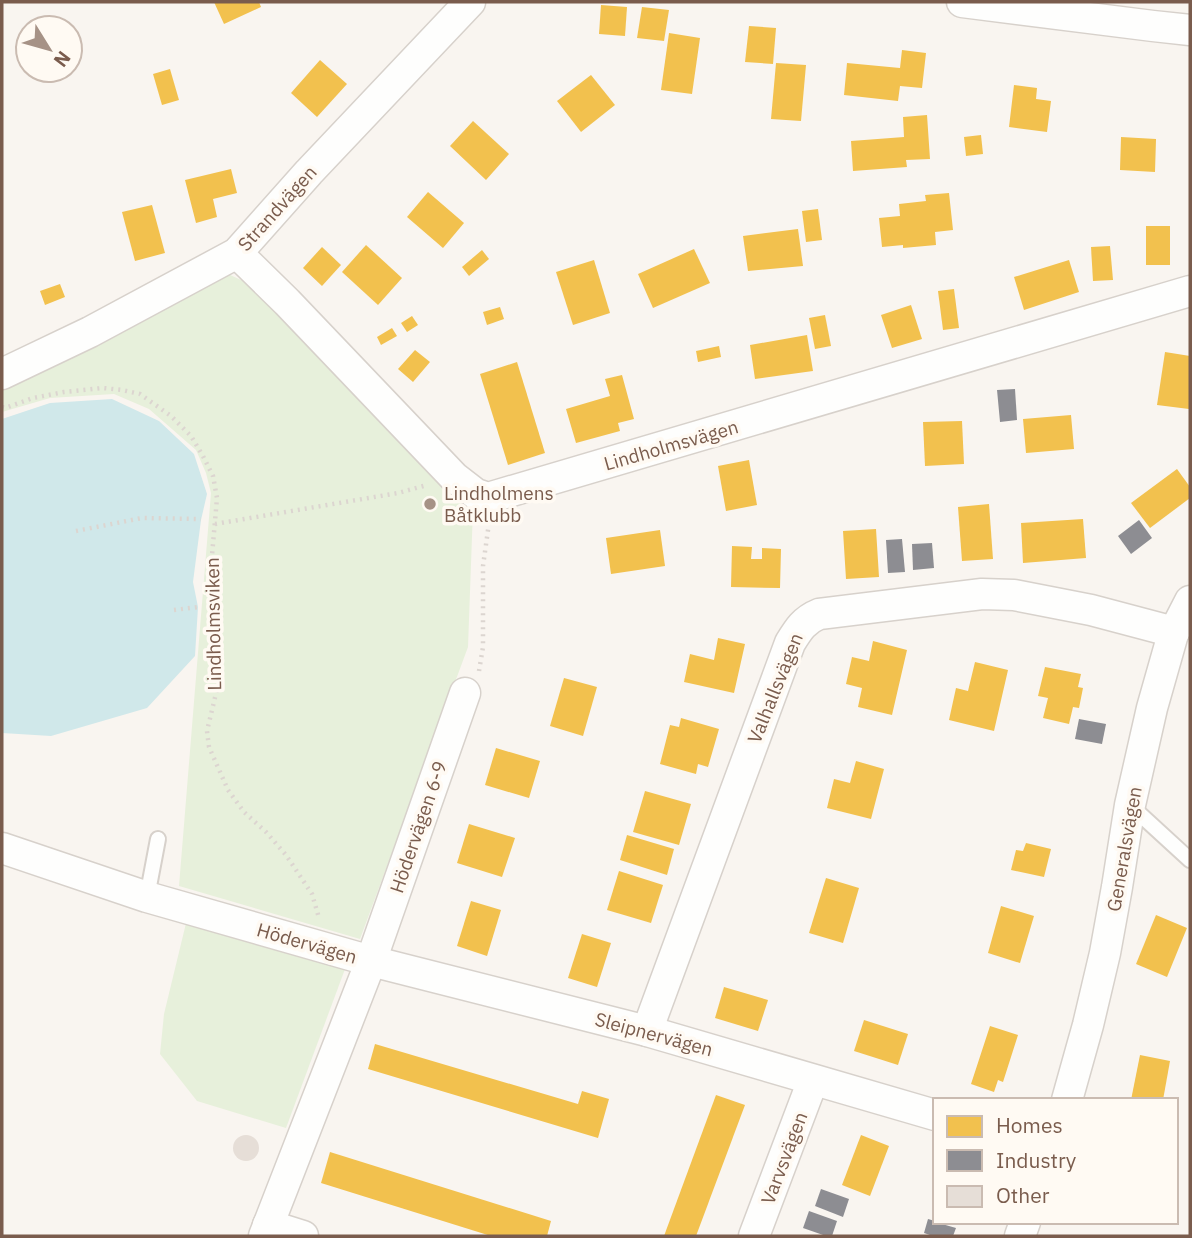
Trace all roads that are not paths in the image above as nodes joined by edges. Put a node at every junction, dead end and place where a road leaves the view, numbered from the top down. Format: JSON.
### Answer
{"nodes":[{"id":1,"x":470,"y":2,"type":"edge"},
{"id":2,"x":962,"y":2,"type":"edge"},
{"id":3,"x":1190,"y":30,"type":"edge"},
{"id":4,"x":237,"y":253,"type":"junction"},
{"id":5,"x":1190,"y":291,"type":"edge"},
{"id":6,"x":2,"y":374,"type":"edge"},
{"id":7,"x":1190,"y":601,"type":"edge"},
{"id":8,"x":1174,"y":632,"type":"junction"},
{"id":9,"x":465,"y":693,"type":"road end"},
{"id":10,"x":1130,"y":805,"type":"junction"},
{"id":11,"x":158,"y":839,"type":"dead end"},
{"id":12,"x":2,"y":848,"type":"edge"},
{"id":13,"x":1190,"y":860,"type":"edge"},
{"id":14,"x":147,"y":897,"type":"junction"},
{"id":15,"x":371,"y":961,"type":"junction"},
{"id":16,"x":647,"y":1031,"type":"junction"},
{"id":17,"x":813,"y":1080,"type":"junction"},
{"id":18,"x":1068,"y":1098,"type":"edge"},
{"id":19,"x":933,"y":1114,"type":"edge"},
{"id":20,"x":266,"y":1231,"type":"edge"},
{"id":21,"x":303,"y":1236,"type":"edge"},
{"id":22,"x":754,"y":1236,"type":"edge"}],
"edges":[{"from":1,"to":4,"type":"street","name":"Strandvägen"},
{"from":2,"to":3,"type":"street"},
{"from":4,"to":5,"type":"street","name":"Lindholmsvägen"},
{"from":4,"to":6,"type":"street","name":"Strandvägen"},
{"from":7,"to":8,"type":"street","name":"Generalsvägen"},
{"from":8,"to":10,"type":"street","name":"Generalsvägen"},
{"from":8,"to":16,"type":"street","name":"Valhallsvägen"},
{"from":9,"to":15,"type":"street","name":"Hödervägen 6-9"},
{"from":10,"to":13,"type":"lane"},
{"from":10,"to":18,"type":"street","name":"Generalsvägen"},
{"from":11,"to":14,"type":"lane"},
{"from":12,"to":14,"type":"street","name":"Hödervägen"},
{"from":14,"to":15,"type":"street","name":"Hödervägen"},
{"from":15,"to":16,"type":"street","name":"Sleipnervägen"},
{"from":15,"to":20,"type":"street","name":"Hödervägen"},
{"from":16,"to":17,"type":"street","name":"Sleipnervägen"},
{"from":17,"to":19,"type":"street","name":"Sleipnervägen"},
{"from":17,"to":22,"type":"street","name":"Varvsvägen"},
{"from":20,"to":21,"type":"street"}]}
